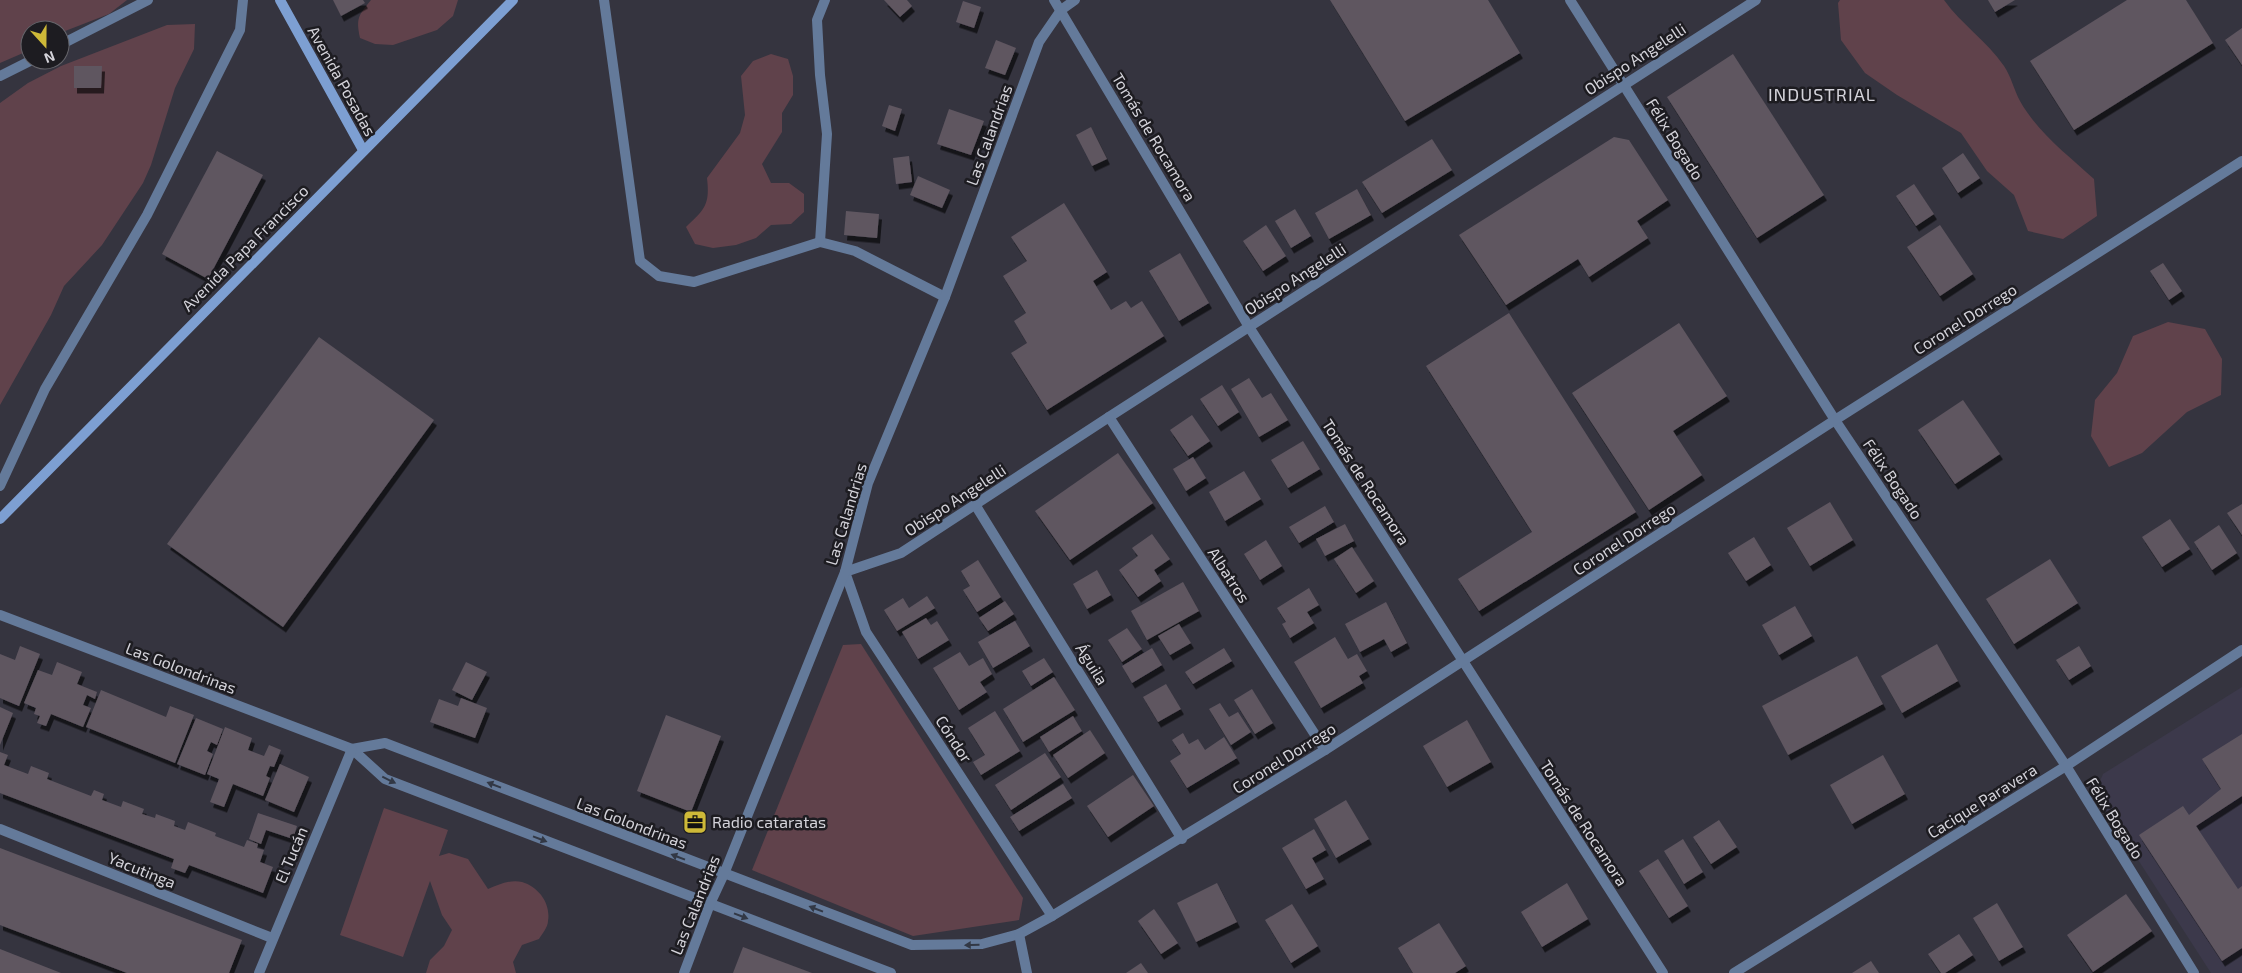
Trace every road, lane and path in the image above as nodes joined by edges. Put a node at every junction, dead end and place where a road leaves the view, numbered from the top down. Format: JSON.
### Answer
{"nodes":[{"id":1,"x":148,"y":0,"type":"edge"},
{"id":2,"x":243,"y":0,"type":"edge"},
{"id":3,"x":280,"y":0,"type":"edge"},
{"id":4,"x":513,"y":0,"type":"edge"},
{"id":5,"x":604,"y":0,"type":"edge"},
{"id":6,"x":826,"y":0,"type":"edge"},
{"id":7,"x":1054,"y":0,"type":"edge"},
{"id":8,"x":1075,"y":0,"type":"edge"},
{"id":9,"x":1570,"y":0,"type":"edge"},
{"id":10,"x":1756,"y":0,"type":"edge"},
{"id":11,"x":1060,"y":10,"type":"junction"},
{"id":12,"x":70,"y":41,"type":"edge"},
{"id":13,"x":20,"y":66,"type":"edge"},
{"id":14,"x":0,"y":76,"type":"edge"},
{"id":15,"x":1622,"y":85,"type":"junction"},
{"id":16,"x":363,"y":150,"type":"junction"},
{"id":17,"x":2242,"y":162,"type":"edge"},
{"id":18,"x":820,"y":242,"type":"junction"},
{"id":19,"x":945,"y":297,"type":"junction"},
{"id":20,"x":1249,"y":327,"type":"junction"},
{"id":21,"x":1108,"y":417,"type":"junction"},
{"id":22,"x":1835,"y":420,"type":"junction"},
{"id":23,"x":0,"y":486,"type":"edge"},
{"id":24,"x":976,"y":506,"type":"junction"},
{"id":25,"x":0,"y":519,"type":"edge"},
{"id":26,"x":845,"y":572,"type":"junction"},
{"id":27,"x":0,"y":615,"type":"edge"},
{"id":28,"x":2242,"y":650,"type":"edge"},
{"id":29,"x":1463,"y":662,"type":"junction"},
{"id":30,"x":352,"y":749,"type":"junction"},
{"id":31,"x":1324,"y":750,"type":"junction"},
{"id":32,"x":2066,"y":766,"type":"junction"},
{"id":33,"x":0,"y":829,"type":"edge"},
{"id":34,"x":1182,"y":839,"type":"junction"},
{"id":35,"x":724,"y":874,"type":"junction"},
{"id":36,"x":710,"y":904,"type":"junction"},
{"id":37,"x":1052,"y":916,"type":"junction"},
{"id":38,"x":1019,"y":934,"type":"junction"},
{"id":39,"x":272,"y":938,"type":"junction"},
{"id":40,"x":259,"y":973,"type":"edge"},
{"id":41,"x":684,"y":973,"type":"edge"},
{"id":42,"x":891,"y":973,"type":"edge"},
{"id":43,"x":1027,"y":973,"type":"edge"},
{"id":44,"x":1663,"y":973,"type":"edge"},
{"id":45,"x":1734,"y":973,"type":"edge"},
{"id":46,"x":2194,"y":973,"type":"edge"}],
"edges":[{"from":1,"to":12,"type":"street"},
{"from":2,"to":23,"type":"street"},
{"from":3,"to":16,"type":"main road","name":"Avenida Posadas"},
{"from":4,"to":16,"type":"main road","name":"Avenida Papa Francisco"},
{"from":5,"to":18,"type":"street"},
{"from":6,"to":18,"type":"street"},
{"from":7,"to":11,"type":"street","name":"Tomás de Rocamora"},
{"from":8,"to":11,"type":"street"},
{"from":9,"to":15,"type":"street","name":"Félix Bogado"},
{"from":10,"to":15,"type":"street","name":"Obispo Angelelli"},
{"from":11,"to":19,"type":"street","name":"Las Calandrias"},
{"from":11,"to":20,"type":"street","name":"Tomás de Rocamora"},
{"from":13,"to":14,"type":"street"},
{"from":15,"to":20,"type":"street","name":"Obispo Angelelli"},
{"from":15,"to":22,"type":"street","name":"Félix Bogado"},
{"from":16,"to":25,"type":"main road","name":"Avenida Papa Francisco"},
{"from":17,"to":22,"type":"street","name":"Coronel Dorrego"},
{"from":18,"to":19,"type":"street"},
{"from":19,"to":26,"type":"street","name":"Las Calandrias"},
{"from":20,"to":21,"type":"street","name":"Obispo Angelelli"},
{"from":20,"to":29,"type":"street","name":"Tomás de Rocamora"},
{"from":21,"to":24,"type":"street","name":"Obispo Angelelli"},
{"from":21,"to":31,"type":"street","name":"Albatros"},
{"from":22,"to":29,"type":"street","name":"Coronel Dorrego"},
{"from":22,"to":32,"type":"street","name":"Félix Bogado"},
{"from":24,"to":26,"type":"street","name":"Obispo Angelelli"},
{"from":24,"to":34,"type":"street","name":"Águila"},
{"from":26,"to":35,"type":"street","name":"Las Calandrias"},
{"from":26,"to":37,"type":"street","name":"Cóndor"},
{"from":27,"to":30,"type":"street","name":"Las Golondrinas"},
{"from":28,"to":32,"type":"street","name":"Cacique Paravera"},
{"from":29,"to":31,"type":"street","name":"Coronel Dorrego"},
{"from":29,"to":44,"type":"street","name":"Tomás de Rocamora"},
{"from":35,"to":30,"type":"street","name":"Las Golondrinas","one_way":true},
{"from":30,"to":36,"type":"street","name":"Las Golondrinas","one_way":true},
{"from":30,"to":39,"type":"street","name":"El Tucán"},
{"from":31,"to":34,"type":"street","name":"Coronel Dorrego"},
{"from":32,"to":45,"type":"street","name":"Cacique Paravera"},
{"from":32,"to":46,"type":"street","name":"Félix Bogado"},
{"from":33,"to":39,"type":"street","name":"Yacutinga"},
{"from":34,"to":37,"type":"street","name":"Coronel Dorrego"},
{"from":35,"to":36,"type":"street","name":"Las Calandrias"},
{"from":38,"to":35,"type":"street","name":"Las Golondrinas","one_way":true},
{"from":36,"to":41,"type":"street","name":"Las Calandrias"},
{"from":36,"to":42,"type":"street","name":"Las Golondrinas","one_way":true},
{"from":37,"to":38,"type":"street","name":"Coronel Dorrego"},
{"from":38,"to":43,"type":"street"},
{"from":39,"to":40,"type":"street","name":"El Tucán"}]}
